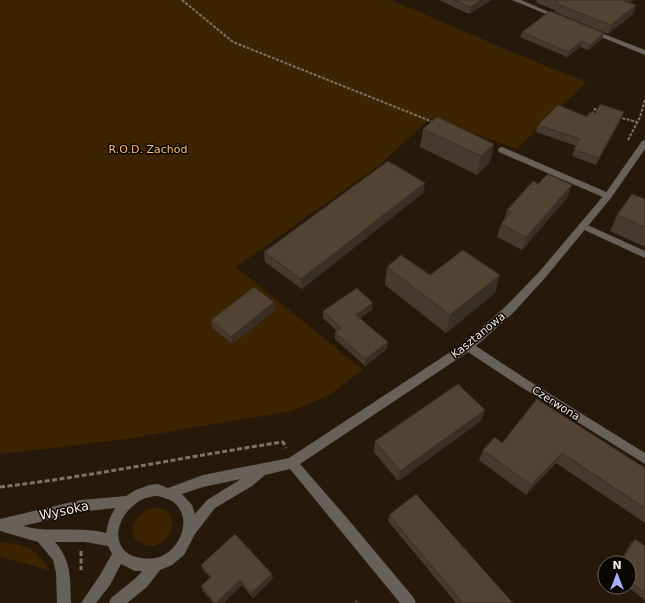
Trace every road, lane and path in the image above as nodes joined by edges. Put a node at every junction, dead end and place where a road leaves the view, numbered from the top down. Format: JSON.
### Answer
{"nodes":[{"id":1,"x":182,"y":0,"type":"edge"},
{"id":2,"x":515,"y":0,"type":"edge"},
{"id":3,"x":566,"y":21,"type":"edge"},
{"id":4,"x":587,"y":30,"type":"edge"},
{"id":5,"x":645,"y":53,"type":"edge"},
{"id":6,"x":645,"y":100,"type":"edge"},
{"id":7,"x":602,"y":111,"type":"edge"},
{"id":8,"x":616,"y":116,"type":"edge"},
{"id":9,"x":582,"y":120,"type":"edge"},
{"id":10,"x":433,"y":122,"type":"edge"},
{"id":11,"x":637,"y":122,"type":"junction"},
{"id":12,"x":627,"y":142,"type":"dead end"},
{"id":13,"x":645,"y":143,"type":"edge"},
{"id":14,"x":502,"y":150,"type":"dead end"},
{"id":15,"x":608,"y":196,"type":"junction"},
{"id":16,"x":583,"y":226,"type":"junction"},
{"id":17,"x":645,"y":255,"type":"edge"},
{"id":18,"x":468,"y":346,"type":"junction"},
{"id":19,"x":283,"y":442,"type":"dead end"},
{"id":20,"x":645,"y":459,"type":"edge"},
{"id":21,"x":292,"y":463,"type":"junction"},
{"id":22,"x":262,"y":470,"type":"junction"},
{"id":23,"x":0,"y":487,"type":"edge"},
{"id":24,"x":171,"y":493,"type":"junction"},
{"id":25,"x":128,"y":502,"type":"junction"},
{"id":26,"x":0,"y":525,"type":"edge"},
{"id":27,"x":190,"y":530,"type":"junction"},
{"id":28,"x":41,"y":536,"type":"junction"},
{"id":29,"x":113,"y":541,"type":"junction"},
{"id":30,"x":81,"y":550,"type":"dead end"},
{"id":31,"x":119,"y":554,"type":"junction"},
{"id":32,"x":155,"y":565,"type":"junction"},
{"id":33,"x":81,"y":573,"type":"dead end"},
{"id":34,"x":64,"y":603,"type":"edge"},
{"id":35,"x":88,"y":603,"type":"edge"},
{"id":36,"x":116,"y":603,"type":"edge"},
{"id":37,"x":408,"y":603,"type":"edge"}],
"edges":[{"from":1,"to":10,"type":"path"},
{"from":2,"to":3,"type":"street"},
{"from":4,"to":5,"type":"street"},
{"from":6,"to":11,"type":"path"},
{"from":7,"to":9,"type":"path"},
{"from":8,"to":11,"type":"path"},
{"from":11,"to":12,"type":"path"},
{"from":13,"to":15,"type":"street","name":"Kasztanowa"},
{"from":14,"to":15,"type":"street"},
{"from":15,"to":16,"type":"street","name":"Kasztanowa"},
{"from":16,"to":17,"type":"street"},
{"from":16,"to":18,"type":"street","name":"Kasztanowa"},
{"from":18,"to":20,"type":"street","name":"Czerwona"},
{"from":18,"to":21,"type":"street","name":"Kasztanowa"},
{"from":19,"to":23,"type":"path"},
{"from":21,"to":22,"type":"street","name":"Kasztanowa"},
{"from":21,"to":37,"type":"street"},
{"from":22,"to":24,"type":"street","name":"Kasztanowa"},
{"from":22,"to":27,"type":"street","name":"Kasztanowa"},
{"from":24,"to":25,"type":"street"},
{"from":24,"to":27,"type":"street"},
{"from":25,"to":26,"type":"street","name":"Wysoka"},
{"from":25,"to":29,"type":"street"},
{"from":26,"to":28,"type":"street","name":"Wysoka"},
{"from":27,"to":32,"type":"street"},
{"from":28,"to":29,"type":"street","name":"Wysoka"},
{"from":28,"to":34,"type":"street","name":"Wysoka"},
{"from":29,"to":31,"type":"street"},
{"from":30,"to":33,"type":"path"},
{"from":31,"to":32,"type":"street"},
{"from":31,"to":35,"type":"street"},
{"from":32,"to":36,"type":"street"}]}
